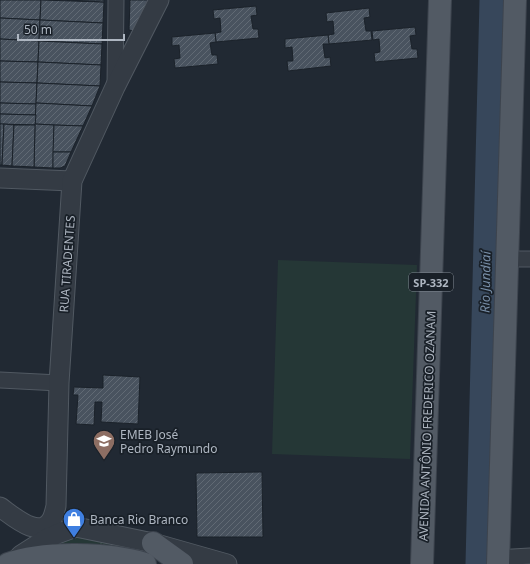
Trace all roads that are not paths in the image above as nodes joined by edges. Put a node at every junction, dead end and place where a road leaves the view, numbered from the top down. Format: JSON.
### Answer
{"nodes":[{"id":1,"x":116,"y":0,"type":"edge"},
{"id":2,"x":159,"y":0,"type":"edge"},
{"id":3,"x":440,"y":0,"type":"edge"},
{"id":4,"x":515,"y":0,"type":"edge"},
{"id":5,"x":115,"y":87,"type":"junction"},
{"id":6,"x":0,"y":178,"type":"edge"},
{"id":7,"x":72,"y":181,"type":"junction"},
{"id":8,"x":507,"y":259,"type":"junction"},
{"id":9,"x":530,"y":259,"type":"edge"},
{"id":10,"x":0,"y":380,"type":"edge"},
{"id":11,"x":59,"y":383,"type":"junction"},
{"id":12,"x":56,"y":506,"type":"junction"},
{"id":13,"x":0,"y":507,"type":"edge"},
{"id":14,"x":27,"y":526,"type":"junction"},
{"id":15,"x":76,"y":527,"type":"junction"},
{"id":16,"x":153,"y":542,"type":"junction"},
{"id":17,"x":530,"y":556,"type":"edge"},
{"id":18,"x":15,"y":560,"type":"edge"},
{"id":19,"x":498,"y":561,"type":"edge"},
{"id":20,"x":145,"y":564,"type":"edge"},
{"id":21,"x":182,"y":564,"type":"edge"},
{"id":22,"x":227,"y":564,"type":"edge"},
{"id":23,"x":422,"y":564,"type":"edge"}],
"edges":[{"from":1,"to":5,"type":"street"},
{"from":2,"to":5,"type":"street","name":"RUA TIRADENTES"},
{"from":3,"to":23,"type":"main road","name":"AVENIDA ANTÔNIO FREDERICO OZANAM","number":"SP-332"},
{"from":4,"to":8,"type":"main road"},
{"from":5,"to":7,"type":"street","name":"RUA TIRADENTES"},
{"from":6,"to":7,"type":"street"},
{"from":7,"to":11,"type":"street","name":"RUA TIRADENTES"},
{"from":8,"to":9,"type":"street"},
{"from":8,"to":19,"type":"main road"},
{"from":10,"to":11,"type":"street"},
{"from":11,"to":12,"type":"street","name":"RUA TIRADENTES"},
{"from":12,"to":14,"type":"street","name":"RUA TIRADENTES"},
{"from":12,"to":15,"type":"street"},
{"from":13,"to":14,"type":"street"},
{"from":14,"to":18,"type":"street"},
{"from":15,"to":16,"type":"street"},
{"from":15,"to":18,"type":"street"},
{"from":16,"to":21,"type":"main road"},
{"from":16,"to":22,"type":"street"},
{"from":17,"to":19,"type":"street"},
{"from":18,"to":20,"type":"main road"}]}
